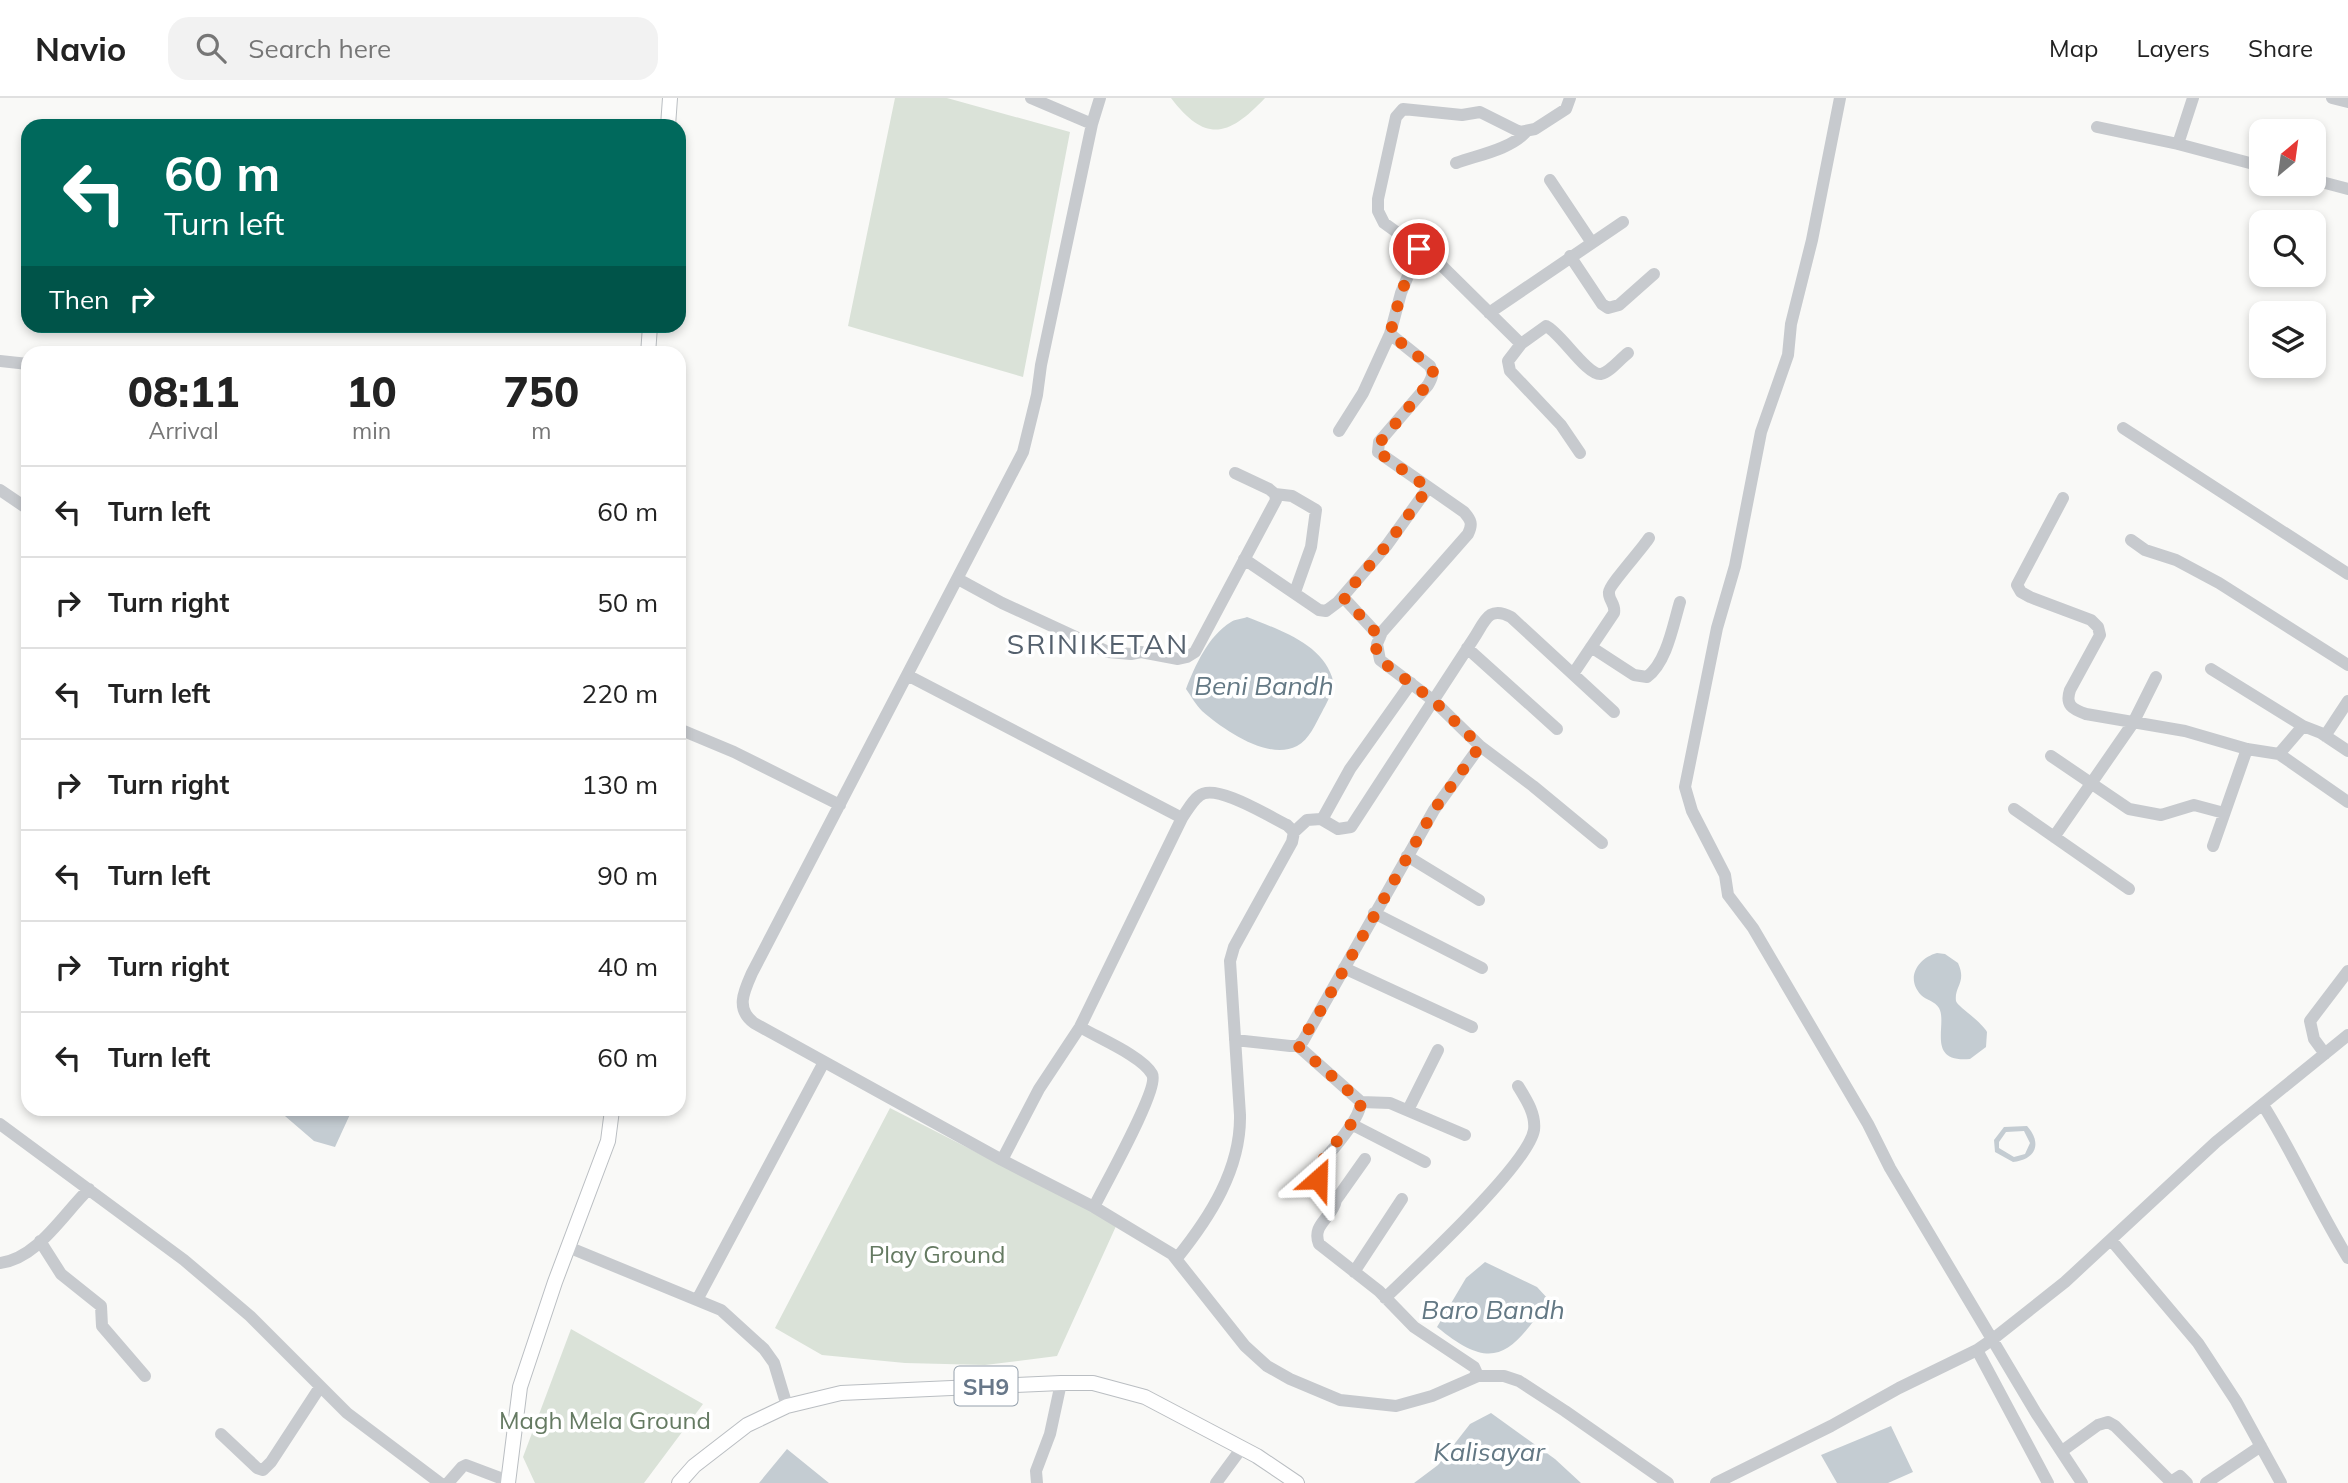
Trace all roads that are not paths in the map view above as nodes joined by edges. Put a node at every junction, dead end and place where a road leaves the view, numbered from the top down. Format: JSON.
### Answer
{"nodes":[{"id":1,"x":670,"y":98,"type":"edge"},
{"id":2,"x":1031,"y":98,"type":"edge"},
{"id":3,"x":1100,"y":98,"type":"edge"},
{"id":4,"x":1570,"y":98,"type":"edge"},
{"id":5,"x":1840,"y":98,"type":"edge"},
{"id":6,"x":2193,"y":98,"type":"edge"},
{"id":7,"x":2332,"y":98,"type":"edge"},
{"id":8,"x":2348,"y":102,"type":"edge"},
{"id":9,"x":668,"y":119,"type":"edge"},
{"id":10,"x":1092,"y":124,"type":"junction"},
{"id":11,"x":2097,"y":127,"type":"dead end"},
{"id":12,"x":1526,"y":132,"type":"junction"},
{"id":13,"x":2178,"y":144,"type":"junction"},
{"id":14,"x":1456,"y":163,"type":"dead end"},
{"id":15,"x":2249,"y":163,"type":"edge"},
{"id":16,"x":1550,"y":180,"type":"dead end"},
{"id":17,"x":2326,"y":183,"type":"edge"},
{"id":18,"x":2348,"y":189,"type":"edge"},
{"id":19,"x":1623,"y":222,"type":"dead end"},
{"id":20,"x":1592,"y":243,"type":"junction"},
{"id":21,"x":1419,"y":249,"type":"junction"},
{"id":22,"x":1570,"y":256,"type":"junction"},
{"id":23,"x":1654,"y":274,"type":"dead end"},
{"id":24,"x":1489,"y":313,"type":"junction"},
{"id":25,"x":1390,"y":334,"type":"junction"},
{"id":26,"x":1521,"y":344,"type":"junction"},
{"id":27,"x":1628,"y":353,"type":"dead end"},
{"id":28,"x":0,"y":361,"type":"edge"},
{"id":29,"x":21,"y":364,"type":"edge"},
{"id":30,"x":2123,"y":428,"type":"dead end"},
{"id":31,"x":1339,"y":430,"type":"dead end"},
{"id":32,"x":1580,"y":453,"type":"dead end"},
{"id":33,"x":1235,"y":473,"type":"dead end"},
{"id":34,"x":1428,"y":488,"type":"junction"},
{"id":35,"x":0,"y":490,"type":"edge"},
{"id":36,"x":1275,"y":494,"type":"junction"},
{"id":37,"x":2063,"y":498,"type":"dead end"},
{"id":38,"x":21,"y":504,"type":"edge"},
{"id":39,"x":1649,"y":538,"type":"dead end"},
{"id":40,"x":2131,"y":540,"type":"dead end"},
{"id":41,"x":1244,"y":559,"type":"junction"},
{"id":42,"x":2348,"y":574,"type":"edge"},
{"id":43,"x":958,"y":579,"type":"junction"},
{"id":44,"x":1295,"y":592,"type":"junction"},
{"id":45,"x":1343,"y":597,"type":"junction"},
{"id":46,"x":1680,"y":602,"type":"dead end"},
{"id":47,"x":1380,"y":637,"type":"junction"},
{"id":48,"x":1591,"y":647,"type":"junction"},
{"id":49,"x":1467,"y":648,"type":"junction"},
{"id":50,"x":2348,"y":665,"type":"edge"},
{"id":51,"x":2211,"y":669,"type":"dead end"},
{"id":52,"x":1573,"y":674,"type":"junction"},
{"id":53,"x":907,"y":675,"type":"junction"},
{"id":54,"x":2156,"y":677,"type":"dead end"},
{"id":55,"x":1411,"y":683,"type":"junction"},
{"id":56,"x":1434,"y":701,"type":"junction"},
{"id":57,"x":2348,"y":701,"type":"edge"},
{"id":58,"x":1614,"y":712,"type":"dead end"},
{"id":59,"x":2133,"y":723,"type":"junction"},
{"id":60,"x":2303,"y":726,"type":"junction"},
{"id":61,"x":1557,"y":729,"type":"dead end"},
{"id":62,"x":686,"y":732,"type":"edge"},
{"id":63,"x":2325,"y":736,"type":"junction"},
{"id":64,"x":1480,"y":746,"type":"junction"},
{"id":65,"x":2247,"y":749,"type":"junction"},
{"id":66,"x":2348,"y":751,"type":"edge"},
{"id":67,"x":2279,"y":754,"type":"junction"},
{"id":68,"x":2051,"y":756,"type":"dead end"},
{"id":69,"x":2090,"y":783,"type":"junction"},
{"id":70,"x":2348,"y":802,"type":"edge"},
{"id":71,"x":840,"y":805,"type":"junction"},
{"id":72,"x":2014,"y":809,"type":"dead end"},
{"id":73,"x":2224,"y":813,"type":"junction"},
{"id":74,"x":1182,"y":818,"type":"junction"},
{"id":75,"x":1321,"y":819,"type":"junction"},
{"id":76,"x":1294,"y":832,"type":"junction"},
{"id":77,"x":2054,"y":837,"type":"junction"},
{"id":78,"x":1602,"y":843,"type":"dead end"},
{"id":79,"x":2213,"y":846,"type":"dead end"},
{"id":80,"x":1407,"y":856,"type":"junction"},
{"id":81,"x":2129,"y":889,"type":"dead end"},
{"id":82,"x":1479,"y":900,"type":"dead end"},
{"id":83,"x":1374,"y":913,"type":"junction"},
{"id":84,"x":1344,"y":968,"type":"junction"},
{"id":85,"x":1482,"y":968,"type":"dead end"},
{"id":86,"x":2348,"y":971,"type":"edge"},
{"id":87,"x":1080,"y":1027,"type":"junction"},
{"id":88,"x":1472,"y":1027,"type":"dead end"},
{"id":89,"x":2348,"y":1035,"type":"edge"},
{"id":90,"x":1235,"y":1040,"type":"junction"},
{"id":91,"x":1298,"y":1046,"type":"junction"},
{"id":92,"x":1438,"y":1050,"type":"dead end"},
{"id":93,"x":2325,"y":1054,"type":"junction"},
{"id":94,"x":824,"y":1062,"type":"junction"},
{"id":95,"x":1518,"y":1086,"type":"dead end"},
{"id":96,"x":1361,"y":1102,"type":"junction"},
{"id":97,"x":2263,"y":1105,"type":"junction"},
{"id":98,"x":1408,"y":1110,"type":"junction"},
{"id":99,"x":611,"y":1116,"type":"edge"},
{"id":100,"x":0,"y":1124,"type":"edge"},
{"id":101,"x":1351,"y":1124,"type":"junction"},
{"id":102,"x":1465,"y":1135,"type":"dead end"},
{"id":103,"x":1365,"y":1159,"type":"dead end"},
{"id":104,"x":1002,"y":1160,"type":"junction"},
{"id":105,"x":1425,"y":1162,"type":"dead end"},
{"id":106,"x":89,"y":1189,"type":"junction"},
{"id":107,"x":1402,"y":1199,"type":"dead end"},
{"id":108,"x":1336,"y":1200,"type":"junction"},
{"id":109,"x":1094,"y":1207,"type":"junction"},
{"id":110,"x":2111,"y":1240,"type":"junction"},
{"id":111,"x":40,"y":1241,"type":"junction"},
{"id":112,"x":568,"y":1247,"type":"junction"},
{"id":113,"x":1177,"y":1258,"type":"junction"},
{"id":114,"x":2348,"y":1258,"type":"edge"},
{"id":115,"x":0,"y":1264,"type":"edge"},
{"id":116,"x":1354,"y":1272,"type":"junction"},
{"id":117,"x":1385,"y":1298,"type":"junction"},
{"id":118,"x":697,"y":1300,"type":"junction"},
{"id":119,"x":1993,"y":1339,"type":"junction"},
{"id":120,"x":1977,"y":1350,"type":"junction"},
{"id":121,"x":145,"y":1376,"type":"dead end"},
{"id":122,"x":1478,"y":1376,"type":"junction"},
{"id":123,"x":1061,"y":1383,"type":"junction"},
{"id":124,"x":320,"y":1387,"type":"junction"},
{"id":125,"x":787,"y":1406,"type":"junction"},
{"id":126,"x":221,"y":1434,"type":"dead end"},
{"id":127,"x":2261,"y":1446,"type":"junction"},
{"id":128,"x":1241,"y":1449,"type":"junction"},
{"id":129,"x":2062,"y":1451,"type":"junction"},
{"id":130,"x":508,"y":1482,"type":"edge"},
{"id":131,"x":440,"y":1483,"type":"edge"},
{"id":132,"x":448,"y":1483,"type":"edge"},
{"id":133,"x":679,"y":1483,"type":"edge"},
{"id":134,"x":1037,"y":1483,"type":"edge"},
{"id":135,"x":1216,"y":1483,"type":"edge"},
{"id":136,"x":1297,"y":1483,"type":"edge"},
{"id":137,"x":1668,"y":1483,"type":"edge"},
{"id":138,"x":1716,"y":1483,"type":"edge"},
{"id":139,"x":2048,"y":1483,"type":"edge"},
{"id":140,"x":2082,"y":1483,"type":"edge"},
{"id":141,"x":2187,"y":1483,"type":"edge"},
{"id":142,"x":2206,"y":1483,"type":"edge"},
{"id":143,"x":2281,"y":1483,"type":"edge"}],
"edges":[{"from":1,"to":9,"type":"main road"},
{"from":2,"to":10,"type":"street"},
{"from":3,"to":10,"type":"street"},
{"from":4,"to":12,"type":"street"},
{"from":5,"to":119,"type":"street"},
{"from":6,"to":13,"type":"street"},
{"from":7,"to":8,"type":"street"},
{"from":10,"to":43,"type":"street"},
{"from":11,"to":13,"type":"street"},
{"from":12,"to":14,"type":"street"},
{"from":12,"to":21,"type":"street"},
{"from":13,"to":15,"type":"street"},
{"from":16,"to":20,"type":"street"},
{"from":17,"to":18,"type":"street"},
{"from":19,"to":20,"type":"street"},
{"from":20,"to":22,"type":"street"},
{"from":21,"to":24,"type":"street"},
{"from":21,"to":25,"type":"street"},
{"from":22,"to":23,"type":"street"},
{"from":22,"to":24,"type":"street"},
{"from":24,"to":26,"type":"street"},
{"from":25,"to":31,"type":"street"},
{"from":25,"to":34,"type":"street"},
{"from":26,"to":27,"type":"street"},
{"from":26,"to":32,"type":"street"},
{"from":28,"to":29,"type":"street"},
{"from":30,"to":42,"type":"street"},
{"from":33,"to":36,"type":"street"},
{"from":34,"to":45,"type":"street"},
{"from":34,"to":47,"type":"street"},
{"from":35,"to":38,"type":"street"},
{"from":36,"to":41,"type":"street"},
{"from":36,"to":44,"type":"street"},
{"from":37,"to":59,"type":"street"},
{"from":39,"to":48,"type":"street"},
{"from":40,"to":50,"type":"street"},
{"from":41,"to":43,"type":"street"},
{"from":41,"to":44,"type":"street"},
{"from":43,"to":53,"type":"street"},
{"from":44,"to":45,"type":"street"},
{"from":45,"to":47,"type":"street"},
{"from":46,"to":48,"type":"street"},
{"from":47,"to":55,"type":"street"},
{"from":48,"to":52,"type":"street"},
{"from":49,"to":52,"type":"street"},
{"from":49,"to":56,"type":"street"},
{"from":49,"to":61,"type":"street"},
{"from":51,"to":60,"type":"street"},
{"from":52,"to":58,"type":"street"},
{"from":53,"to":71,"type":"street"},
{"from":53,"to":74,"type":"street"},
{"from":54,"to":59,"type":"street"},
{"from":55,"to":56,"type":"street"},
{"from":55,"to":75,"type":"street"},
{"from":56,"to":64,"type":"street"},
{"from":56,"to":75,"type":"street"},
{"from":57,"to":63,"type":"street"},
{"from":59,"to":65,"type":"street"},
{"from":59,"to":69,"type":"street"},
{"from":60,"to":63,"type":"street"},
{"from":60,"to":67,"type":"street"},
{"from":62,"to":71,"type":"street"},
{"from":63,"to":66,"type":"street"},
{"from":64,"to":78,"type":"street"},
{"from":64,"to":80,"type":"street"},
{"from":65,"to":67,"type":"street"},
{"from":65,"to":73,"type":"street"},
{"from":67,"to":70,"type":"street"},
{"from":68,"to":69,"type":"street"},
{"from":69,"to":73,"type":"street"},
{"from":69,"to":77,"type":"street"},
{"from":71,"to":94,"type":"street"},
{"from":72,"to":77,"type":"street"},
{"from":73,"to":79,"type":"street"},
{"from":74,"to":76,"type":"street"},
{"from":74,"to":87,"type":"street"},
{"from":75,"to":76,"type":"street"},
{"from":76,"to":90,"type":"street"},
{"from":77,"to":81,"type":"street"},
{"from":80,"to":82,"type":"street"},
{"from":80,"to":83,"type":"street"},
{"from":83,"to":84,"type":"street"},
{"from":83,"to":85,"type":"street"},
{"from":84,"to":88,"type":"street"},
{"from":84,"to":91,"type":"street"},
{"from":86,"to":93,"type":"street"},
{"from":87,"to":104,"type":"street"},
{"from":87,"to":109,"type":"street"},
{"from":89,"to":93,"type":"street"},
{"from":90,"to":91,"type":"street"},
{"from":90,"to":113,"type":"street"},
{"from":91,"to":96,"type":"street"},
{"from":92,"to":98,"type":"street"},
{"from":93,"to":97,"type":"street"},
{"from":94,"to":104,"type":"street"},
{"from":94,"to":118,"type":"street"},
{"from":95,"to":117,"type":"street"},
{"from":96,"to":98,"type":"street"},
{"from":96,"to":101,"type":"street"},
{"from":97,"to":110,"type":"street"},
{"from":97,"to":114,"type":"street"},
{"from":98,"to":102,"type":"street"},
{"from":99,"to":112,"type":"main road"},
{"from":100,"to":106,"type":"street"},
{"from":101,"to":105,"type":"street"},
{"from":101,"to":108,"type":"street"},
{"from":103,"to":108,"type":"street"},
{"from":104,"to":109,"type":"street"},
{"from":106,"to":111,"type":"street"},
{"from":106,"to":124,"type":"street"},
{"from":107,"to":116,"type":"street"},
{"from":108,"to":116,"type":"street"},
{"from":109,"to":113,"type":"street"},
{"from":110,"to":119,"type":"street"},
{"from":110,"to":127,"type":"street"},
{"from":111,"to":115,"type":"street"},
{"from":111,"to":121,"type":"street"},
{"from":112,"to":118,"type":"street"},
{"from":112,"to":130,"type":"main road"},
{"from":113,"to":122,"type":"street"},
{"from":116,"to":117,"type":"street"},
{"from":117,"to":122,"type":"street"},
{"from":118,"to":125,"type":"street"},
{"from":119,"to":120,"type":"street"},
{"from":119,"to":129,"type":"street"},
{"from":120,"to":138,"type":"street"},
{"from":120,"to":139,"type":"street"},
{"from":122,"to":137,"type":"street"},
{"from":123,"to":125,"type":"main road","number":"SH9"},
{"from":123,"to":128,"type":"main road","number":"SH9"},
{"from":123,"to":134,"type":"street"},
{"from":124,"to":126,"type":"street"},
{"from":124,"to":131,"type":"street"},
{"from":125,"to":133,"type":"main road","number":"SH9"},
{"from":127,"to":142,"type":"street"},
{"from":127,"to":143,"type":"street"},
{"from":128,"to":135,"type":"street"},
{"from":128,"to":136,"type":"main road","number":"SH9"},
{"from":129,"to":140,"type":"street"},
{"from":129,"to":141,"type":"street"},
{"from":130,"to":132,"type":"street"}]}
